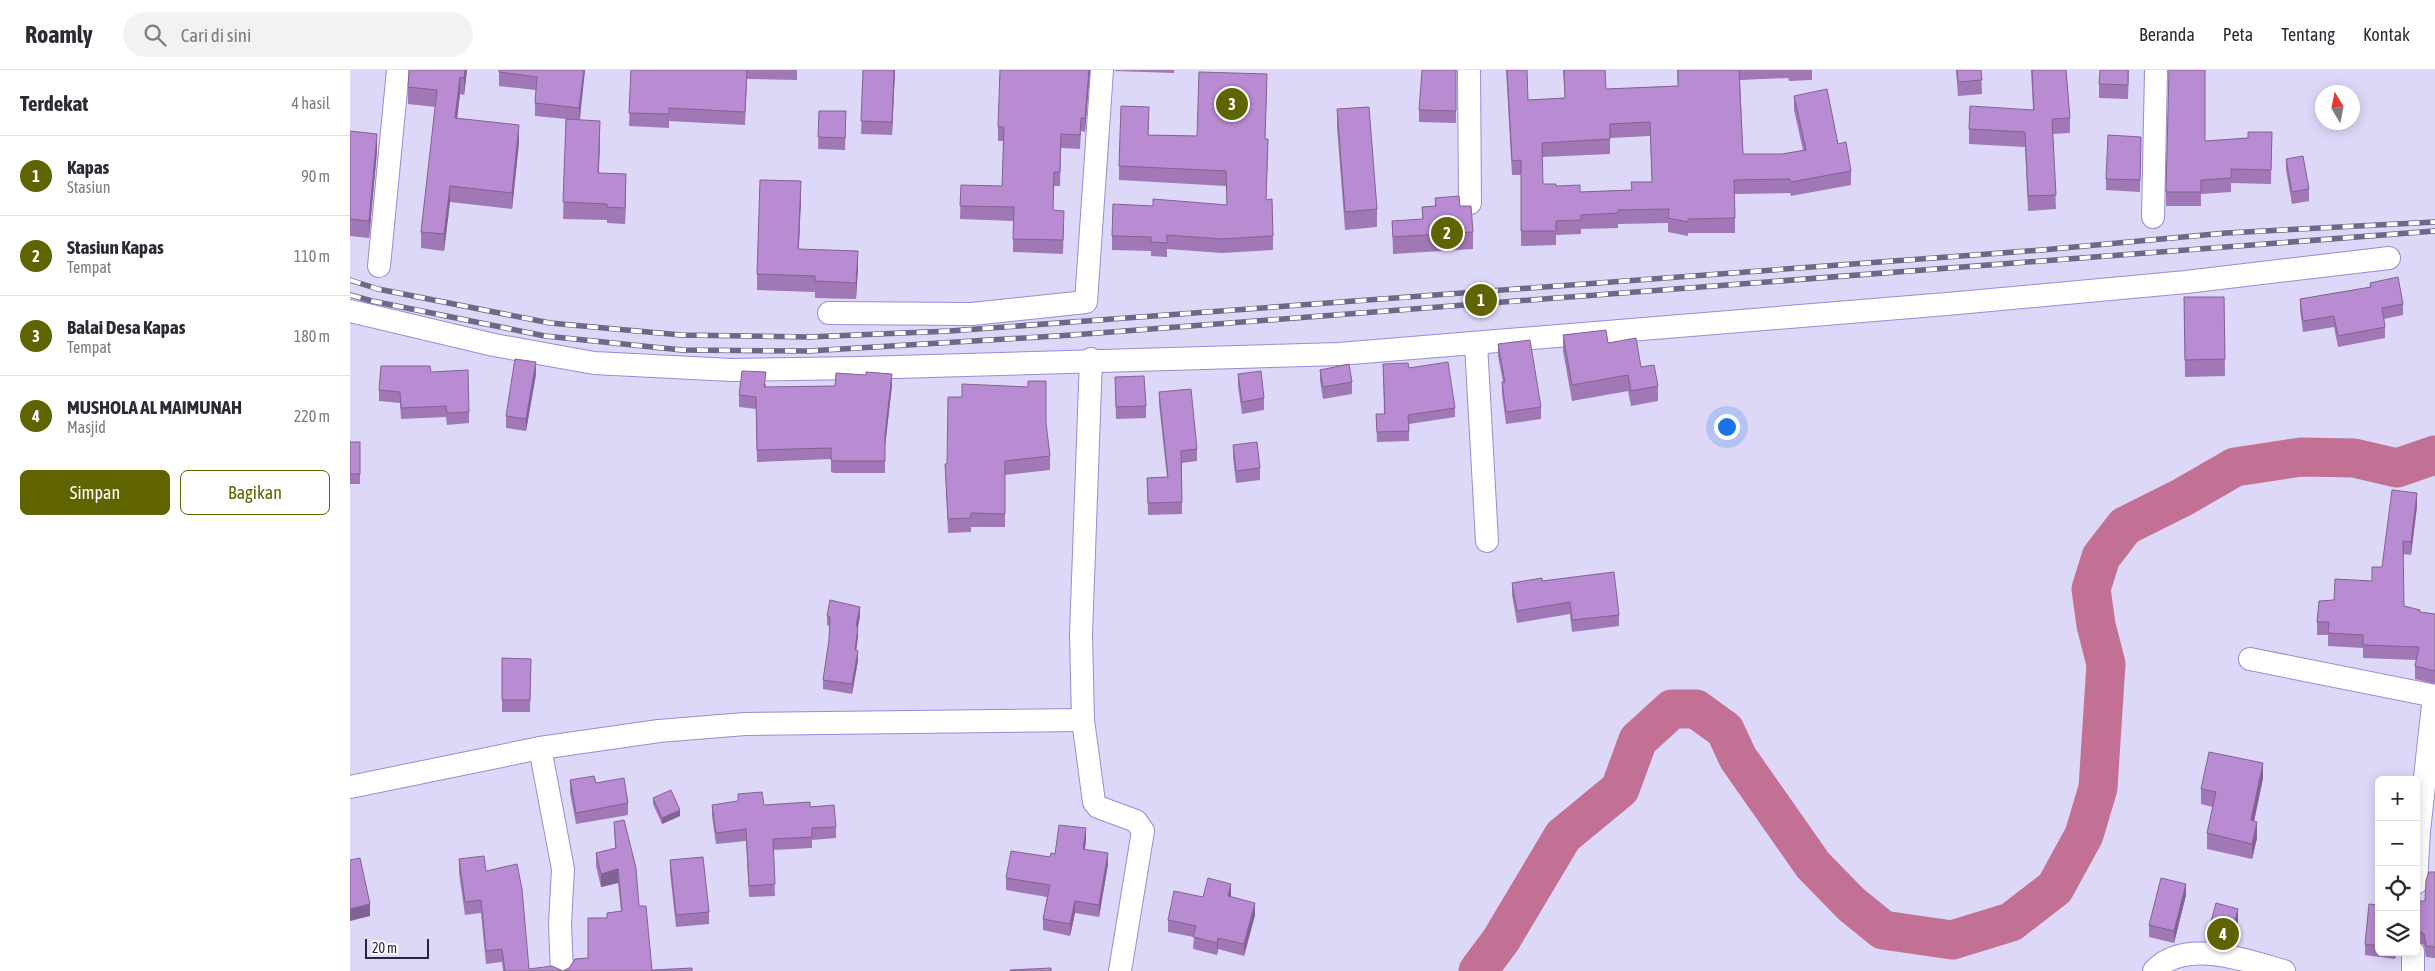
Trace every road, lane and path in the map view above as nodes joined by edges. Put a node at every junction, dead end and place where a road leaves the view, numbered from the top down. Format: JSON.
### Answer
{"nodes":[{"id":1,"x":398,"y":70,"type":"edge"},
{"id":2,"x":1102,"y":70,"type":"edge"},
{"id":3,"x":1469,"y":70,"type":"edge"},
{"id":4,"x":2156,"y":70,"type":"edge"},
{"id":5,"x":1470,"y":203,"type":"dead end"},
{"id":6,"x":2153,"y":217,"type":"dead end"},
{"id":7,"x":2389,"y":258,"type":"dead end"},
{"id":8,"x":379,"y":266,"type":"dead end"},
{"id":9,"x":350,"y":311,"type":"edge"},
{"id":10,"x":829,"y":313,"type":"dead end"},
{"id":11,"x":1476,"y":344,"type":"junction"},
{"id":12,"x":1091,"y":359,"type":"junction"},
{"id":13,"x":1487,"y":541,"type":"dead end"},
{"id":14,"x":2250,"y":659,"type":"dead end"},
{"id":15,"x":2435,"y":696,"type":"edge"},
{"id":16,"x":1082,"y":720,"type":"junction"},
{"id":17,"x":540,"y":748,"type":"junction"},
{"id":18,"x":350,"y":787,"type":"edge"},
{"id":19,"x":2417,"y":866,"type":"edge"},
{"id":20,"x":2413,"y":956,"type":"edge"},
{"id":21,"x":562,"y":971,"type":"edge"},
{"id":22,"x":1120,"y":971,"type":"edge"},
{"id":23,"x":2154,"y":971,"type":"edge"},
{"id":24,"x":2284,"y":971,"type":"edge"},
{"id":25,"x":2413,"y":971,"type":"edge"}],
"edges":[{"from":1,"to":8,"type":"street"},
{"from":2,"to":10,"type":"street"},
{"from":3,"to":5,"type":"street"},
{"from":4,"to":6,"type":"street"},
{"from":7,"to":11,"type":"street"},
{"from":9,"to":12,"type":"street"},
{"from":11,"to":12,"type":"street"},
{"from":11,"to":13,"type":"street"},
{"from":12,"to":16,"type":"street"},
{"from":14,"to":15,"type":"street"},
{"from":15,"to":19,"type":"street"},
{"from":16,"to":17,"type":"street"},
{"from":16,"to":22,"type":"street"},
{"from":17,"to":18,"type":"street"},
{"from":17,"to":21,"type":"street"},
{"from":20,"to":25,"type":"street"},
{"from":23,"to":24,"type":"street"}]}
